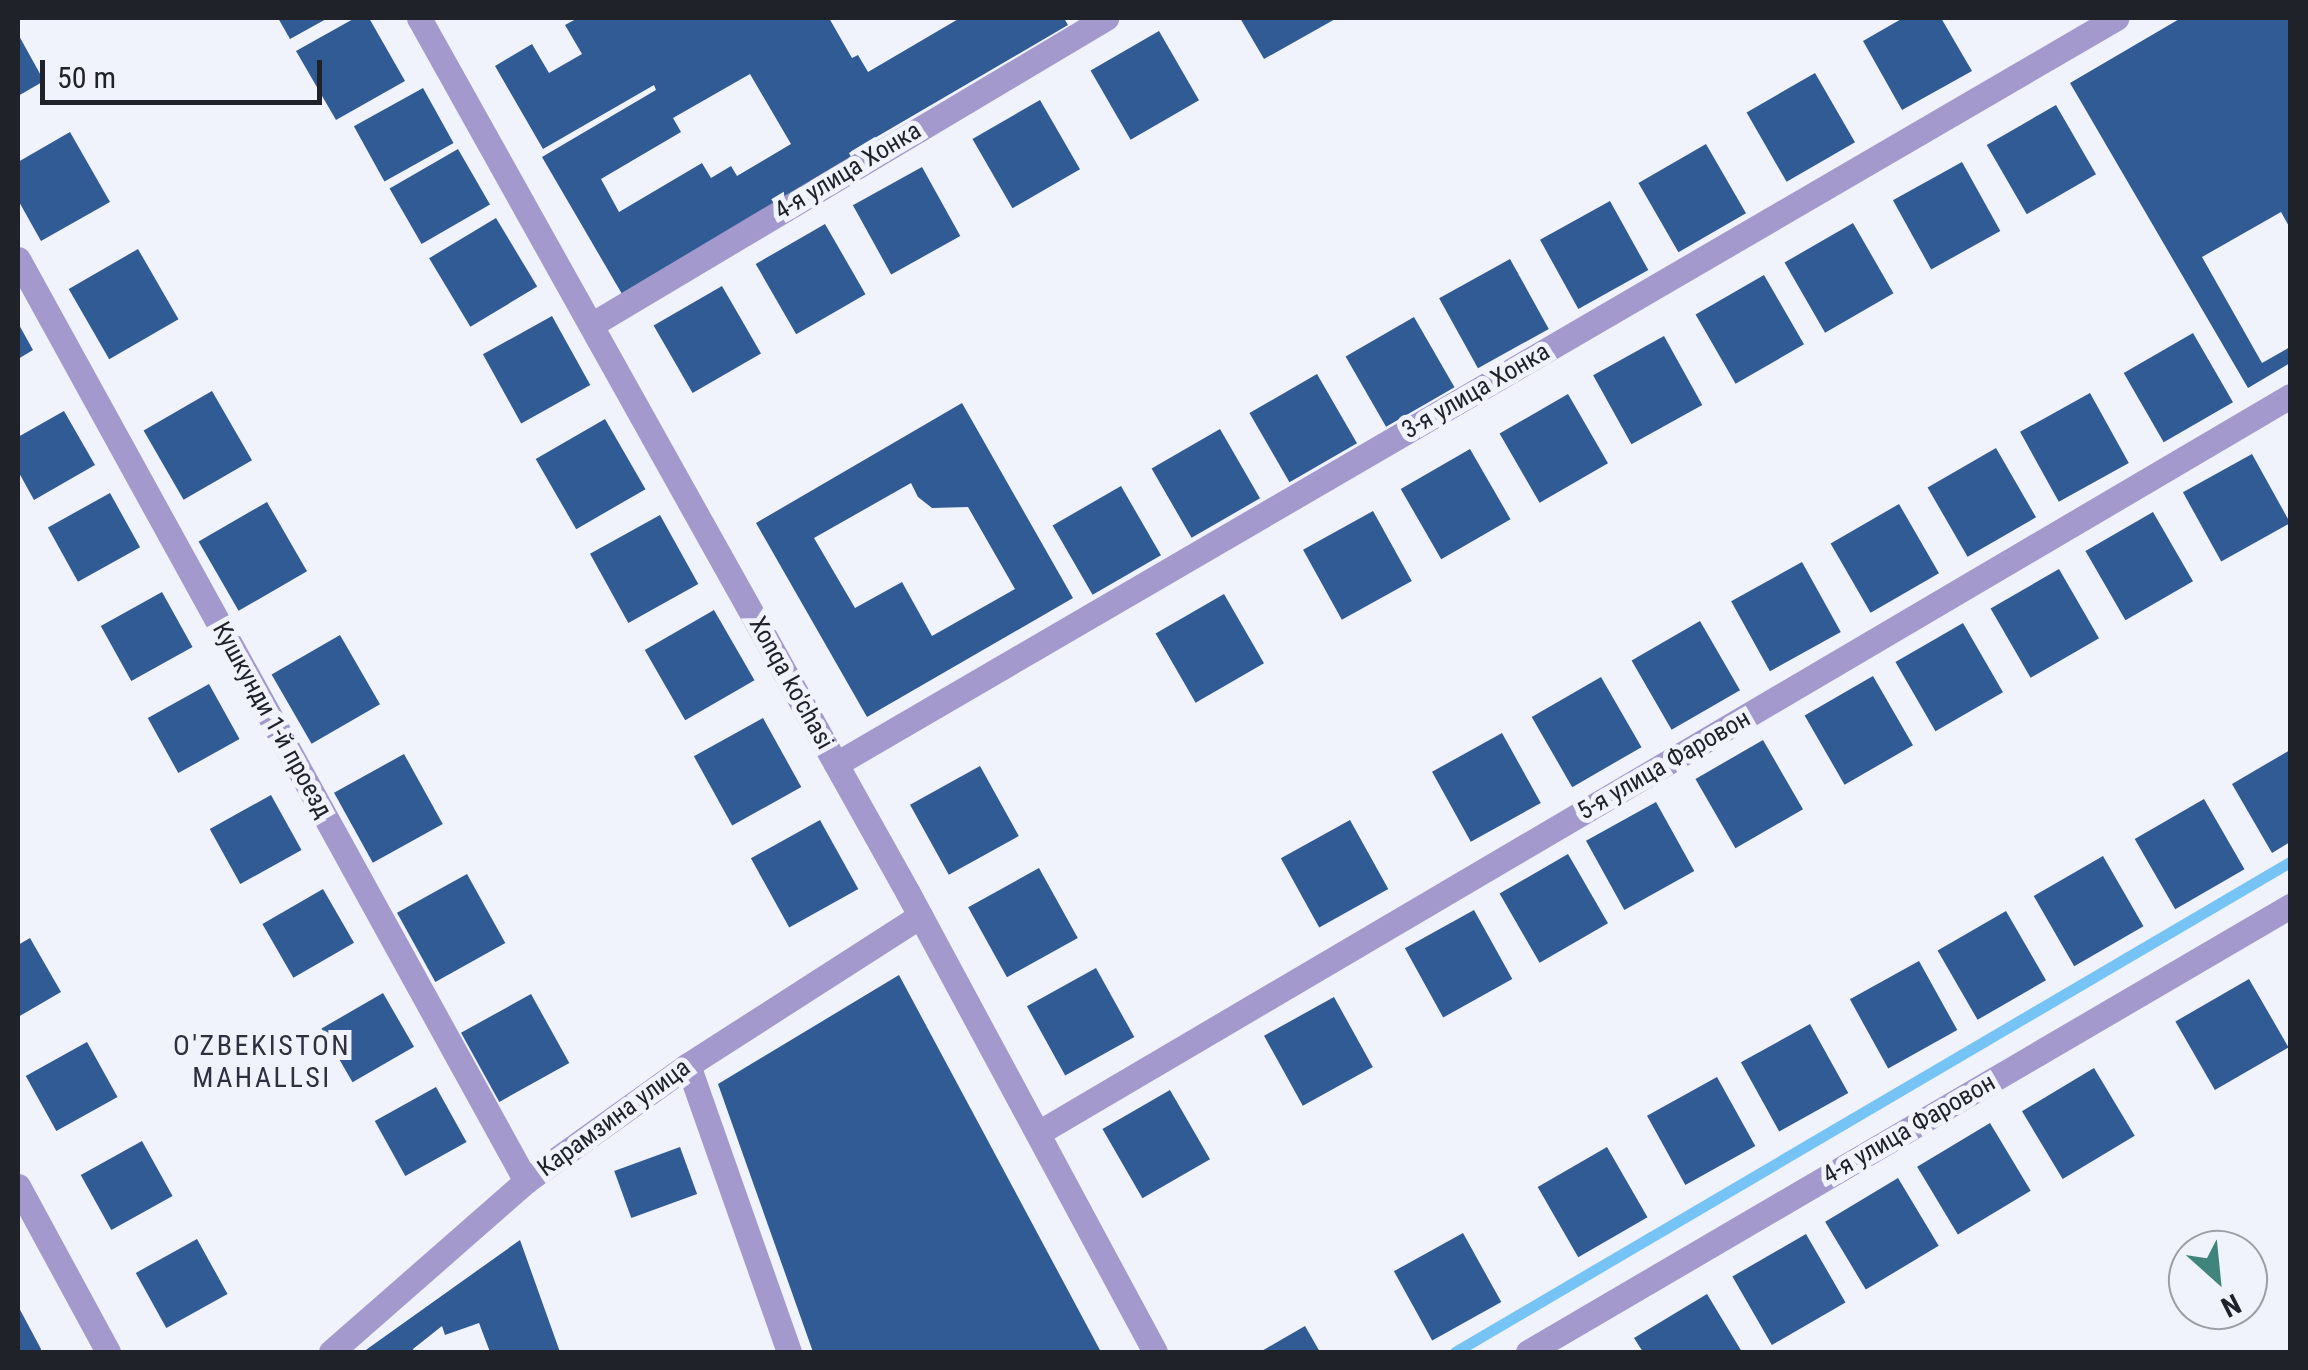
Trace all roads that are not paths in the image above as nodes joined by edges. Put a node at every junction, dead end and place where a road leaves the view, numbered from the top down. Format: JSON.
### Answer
{"nodes":[{"id":1,"x":419,"y":18,"type":"edge"},
{"id":2,"x":1106,"y":18,"type":"edge"},
{"id":3,"x":2116,"y":18,"type":"edge"},
{"id":4,"x":18,"y":259,"type":"edge"},
{"id":5,"x":591,"y":324,"type":"junction"},
{"id":6,"x":2290,"y":396,"type":"edge"},
{"id":7,"x":836,"y":764,"type":"junction"},
{"id":8,"x":2290,"y":906,"type":"edge"},
{"id":9,"x":920,"y":916,"type":"junction"},
{"id":10,"x":688,"y":1065,"type":"junction"},
{"id":11,"x":1038,"y":1133,"type":"junction"},
{"id":12,"x":526,"y":1181,"type":"junction"},
{"id":13,"x":18,"y":1186,"type":"edge"},
{"id":14,"x":108,"y":1352,"type":"edge"},
{"id":15,"x":331,"y":1352,"type":"edge"},
{"id":16,"x":790,"y":1352,"type":"edge"},
{"id":17,"x":1155,"y":1352,"type":"edge"},
{"id":18,"x":1528,"y":1352,"type":"edge"}],
"edges":[{"from":1,"to":5,"type":"street","name":"Xonqa ko'chasi"},
{"from":2,"to":5,"type":"street","name":"4-я улица Хонка"},
{"from":3,"to":7,"type":"street","name":"3-я улица Хонка"},
{"from":4,"to":12,"type":"street","name":"Кушкунди 1-й проезд"},
{"from":5,"to":7,"type":"street","name":"Xonqa ko'chasi"},
{"from":6,"to":11,"type":"street","name":"5-я улица Фаровон"},
{"from":7,"to":9,"type":"street","name":"Xonqa ko'chasi"},
{"from":8,"to":18,"type":"street","name":"4-я улица Фаровон"},
{"from":9,"to":10,"type":"street","name":"Карамзина улица"},
{"from":9,"to":11,"type":"street","name":"Xonqa ko'chasi"},
{"from":10,"to":12,"type":"street","name":"Карамзина улица"},
{"from":10,"to":16,"type":"street"},
{"from":11,"to":17,"type":"street","name":"Xonqa ko'chasi"},
{"from":12,"to":15,"type":"street","name":"Карамзина улица"},
{"from":13,"to":14,"type":"street"}]}
